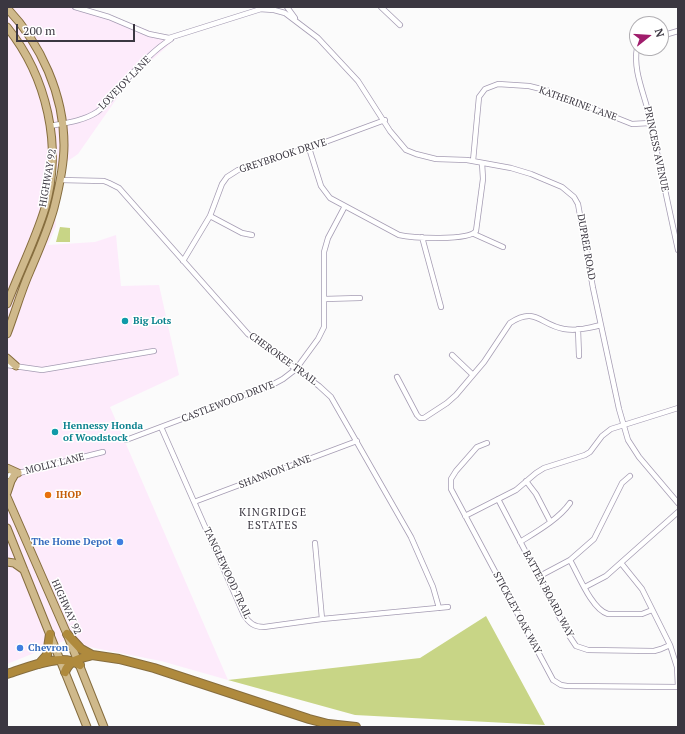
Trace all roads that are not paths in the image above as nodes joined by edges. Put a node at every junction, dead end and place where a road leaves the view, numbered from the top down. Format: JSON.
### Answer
{"nodes":[{"id":1,"x":75,"y":7,"type":"edge"},
{"id":2,"x":268,"y":7,"type":"edge"},
{"id":3,"x":282,"y":7,"type":"edge"},
{"id":4,"x":287,"y":7,"type":"edge"},
{"id":5,"x":381,"y":7,"type":"edge"},
{"id":6,"x":7,"y":8,"type":"edge"},
{"id":7,"x":259,"y":9,"type":"junction"},
{"id":8,"x":285,"y":13,"type":"junction"},
{"id":9,"x":297,"y":21,"type":"junction"},
{"id":10,"x":400,"y":25,"type":"dead end"},
{"id":11,"x":7,"y":27,"type":"edge"},
{"id":12,"x":10,"y":37,"type":"edge"},
{"id":13,"x":172,"y":38,"type":"junction"},
{"id":14,"x":636,"y":56,"type":"edge"},
{"id":15,"x":385,"y":120,"type":"junction"},
{"id":16,"x":650,"y":122,"type":"junction"},
{"id":17,"x":62,"y":124,"type":"junction"},
{"id":18,"x":50,"y":126,"type":"junction"},
{"id":19,"x":308,"y":148,"type":"junction"},
{"id":20,"x":473,"y":161,"type":"junction"},
{"id":21,"x":482,"y":163,"type":"junction"},
{"id":22,"x":60,"y":180,"type":"junction"},
{"id":23,"x":345,"y":206,"type":"junction"},
{"id":24,"x":210,"y":216,"type":"junction"},
{"id":25,"x":474,"y":234,"type":"junction"},
{"id":26,"x":252,"y":235,"type":"dead end"},
{"id":27,"x":422,"y":237,"type":"junction"},
{"id":28,"x":503,"y":248,"type":"dead end"},
{"id":29,"x":678,"y":250,"type":"edge"},
{"id":30,"x":183,"y":261,"type":"junction"},
{"id":31,"x":360,"y":298,"type":"dead end"},
{"id":32,"x":324,"y":299,"type":"junction"},
{"id":33,"x":7,"y":304,"type":"edge"},
{"id":34,"x":441,"y":307,"type":"dead end"},
{"id":35,"x":601,"y":325,"type":"junction"},
{"id":36,"x":578,"y":329,"type":"junction"},
{"id":37,"x":7,"y":334,"type":"edge"},
{"id":38,"x":154,"y":351,"type":"dead end"},
{"id":39,"x":452,"y":355,"type":"dead end"},
{"id":40,"x":579,"y":356,"type":"dead end"},
{"id":41,"x":7,"y":358,"type":"edge"},
{"id":42,"x":7,"y":365,"type":"edge"},
{"id":43,"x":16,"y":366,"type":"junction"},
{"id":44,"x":296,"y":369,"type":"junction"},
{"id":45,"x":473,"y":375,"type":"junction"},
{"id":46,"x":397,"y":377,"type":"dead end"},
{"id":47,"x":678,"y":408,"type":"edge"},
{"id":48,"x":623,"y":425,"type":"junction"},
{"id":49,"x":161,"y":427,"type":"junction"},
{"id":50,"x":126,"y":440,"type":"dead end"},
{"id":51,"x":357,"y":441,"type":"junction"},
{"id":52,"x":487,"y":443,"type":"dead end"},
{"id":53,"x":103,"y":452,"type":"dead end"},
{"id":54,"x":7,"y":468,"type":"edge"},
{"id":55,"x":16,"y":474,"type":"junction"},
{"id":56,"x":7,"y":476,"type":"edge"},
{"id":57,"x":630,"y":476,"type":"dead end"},
{"id":58,"x":526,"y":481,"type":"junction"},
{"id":59,"x":7,"y":493,"type":"edge"},
{"id":60,"x":7,"y":497,"type":"edge"},
{"id":61,"x":498,"y":500,"type":"junction"},
{"id":62,"x":194,"y":502,"type":"junction"},
{"id":63,"x":570,"y":503,"type":"dead end"},
{"id":64,"x":678,"y":503,"type":"edge"},
{"id":65,"x":678,"y":512,"type":"edge"},
{"id":66,"x":465,"y":516,"type":"junction"},
{"id":67,"x":550,"y":521,"type":"junction"},
{"id":68,"x":7,"y":528,"type":"edge"},
{"id":69,"x":520,"y":542,"type":"junction"},
{"id":70,"x":315,"y":543,"type":"dead end"},
{"id":71,"x":570,"y":560,"type":"junction"},
{"id":72,"x":7,"y":562,"type":"edge"},
{"id":73,"x":621,"y":563,"type":"junction"},
{"id":74,"x":24,"y":570,"type":"junction"},
{"id":75,"x":538,"y":577,"type":"junction"},
{"id":76,"x":585,"y":587,"type":"junction"},
{"id":77,"x":448,"y":607,"type":"dead end"},
{"id":78,"x":439,"y":608,"type":"junction"},
{"id":79,"x":652,"y":610,"type":"junction"},
{"id":80,"x":322,"y":619,"type":"junction"},
{"id":81,"x":50,"y":634,"type":"junction"},
{"id":82,"x":67,"y":634,"type":"junction"},
{"id":83,"x":670,"y":646,"type":"junction"},
{"id":84,"x":92,"y":655,"type":"junction"},
{"id":85,"x":60,"y":659,"type":"junction"},
{"id":86,"x":77,"y":662,"type":"junction"},
{"id":87,"x":36,"y":666,"type":"junction"},
{"id":88,"x":65,"y":672,"type":"junction"},
{"id":89,"x":7,"y":674,"type":"edge"},
{"id":90,"x":678,"y":687,"type":"edge"},
{"id":91,"x":88,"y":727,"type":"edge"},
{"id":92,"x":104,"y":727,"type":"edge"},
{"id":93,"x":356,"y":727,"type":"edge"}],
"edges":[{"from":1,"to":13,"type":"street"},
{"from":2,"to":7,"type":"street"},
{"from":3,"to":8,"type":"street","name":"DUPREE ROAD"},
{"from":4,"to":9,"type":"street","name":"DUPREE ROAD"},
{"from":5,"to":10,"type":"street"},
{"from":6,"to":17,"type":"main road","name":"HIGHWAY 92"},
{"from":7,"to":8,"type":"street","name":"DUPREE ROAD"},
{"from":7,"to":13,"type":"street"},
{"from":8,"to":9,"type":"street","name":"DUPREE ROAD"},
{"from":9,"to":15,"type":"street","name":"DUPREE ROAD"},
{"from":11,"to":12,"type":"main road","name":"HIGHWAY 92"},
{"from":12,"to":18,"type":"main road","name":"HIGHWAY 92"},
{"from":13,"to":17,"type":"street","name":"LOVEJOY LANE"},
{"from":14,"to":16,"type":"street","name":"PRINCESS AVENUE"},
{"from":15,"to":19,"type":"street","name":"GREYBROOK DRIVE"},
{"from":15,"to":20,"type":"street","name":"DUPREE ROAD"},
{"from":16,"to":20,"type":"street","name":"KATHERINE LANE"},
{"from":16,"to":29,"type":"street","name":"PRINCESS AVENUE"},
{"from":17,"to":18,"type":"street","name":"LOVEJOY LANE"},
{"from":17,"to":22,"type":"main road","name":"HIGHWAY 92"},
{"from":18,"to":33,"type":"main road","name":"HIGHWAY 92"},
{"from":19,"to":23,"type":"street"},
{"from":19,"to":24,"type":"street","name":"GREYBROOK DRIVE"},
{"from":20,"to":21,"type":"street","name":"DUPREE ROAD"},
{"from":21,"to":25,"type":"street"},
{"from":21,"to":35,"type":"street","name":"DUPREE ROAD"},
{"from":22,"to":30,"type":"street","name":"CHEROKEE TRAIL"},
{"from":22,"to":37,"type":"main road","name":"HIGHWAY 92"},
{"from":23,"to":27,"type":"street"},
{"from":23,"to":32,"type":"street","name":"CASTLEWOOD DRIVE"},
{"from":24,"to":26,"type":"street"},
{"from":24,"to":30,"type":"street","name":"GREYBROOK DRIVE"},
{"from":25,"to":27,"type":"street"},
{"from":25,"to":28,"type":"street"},
{"from":27,"to":34,"type":"street"},
{"from":30,"to":44,"type":"street","name":"CHEROKEE TRAIL"},
{"from":31,"to":32,"type":"street"},
{"from":32,"to":44,"type":"street","name":"CASTLEWOOD DRIVE"},
{"from":35,"to":36,"type":"street"},
{"from":35,"to":48,"type":"street","name":"DUPREE ROAD"},
{"from":36,"to":40,"type":"street"},
{"from":36,"to":45,"type":"street"},
{"from":38,"to":43,"type":"street"},
{"from":39,"to":45,"type":"street"},
{"from":41,"to":43,"type":"main road"},
{"from":42,"to":43,"type":"street"},
{"from":44,"to":49,"type":"street","name":"CASTLEWOOD DRIVE"},
{"from":44,"to":51,"type":"street","name":"CHEROKEE TRAIL"},
{"from":45,"to":46,"type":"street"},
{"from":47,"to":48,"type":"street"},
{"from":48,"to":58,"type":"street"},
{"from":48,"to":64,"type":"street","name":"DUPREE ROAD"},
{"from":49,"to":50,"type":"street","name":"CASTLEWOOD DRIVE"},
{"from":49,"to":62,"type":"street","name":"TANGLEWOOD TRAIL"},
{"from":51,"to":62,"type":"street","name":"SHANNON LANE"},
{"from":51,"to":78,"type":"street","name":"CHEROKEE TRAIL"},
{"from":52,"to":66,"type":"street","name":"STICKLEY OAK WAY"},
{"from":53,"to":55,"type":"street","name":"MOLLY LANE"},
{"from":54,"to":55,"type":"main road"},
{"from":55,"to":56,"type":"street","name":"MOLLY LANE"},
{"from":55,"to":59,"type":"main road"},
{"from":57,"to":71,"type":"street"},
{"from":58,"to":61,"type":"street"},
{"from":58,"to":67,"type":"street"},
{"from":60,"to":82,"type":"main road","name":"HIGHWAY 92"},
{"from":61,"to":66,"type":"street"},
{"from":61,"to":69,"type":"street","name":"BATTEN BOARD WAY"},
{"from":62,"to":80,"type":"street","name":"TANGLEWOOD TRAIL"},
{"from":63,"to":67,"type":"street"},
{"from":65,"to":73,"type":"street"},
{"from":66,"to":90,"type":"street","name":"STICKLEY OAK WAY"},
{"from":67,"to":69,"type":"street"},
{"from":68,"to":74,"type":"main road"},
{"from":69,"to":75,"type":"street","name":"BATTEN BOARD WAY"},
{"from":70,"to":80,"type":"street"},
{"from":71,"to":75,"type":"street"},
{"from":71,"to":76,"type":"street"},
{"from":72,"to":74,"type":"main road"},
{"from":73,"to":76,"type":"street"},
{"from":73,"to":79,"type":"street"},
{"from":74,"to":81,"type":"main road"},
{"from":75,"to":83,"type":"street","name":"BATTEN BOARD WAY"},
{"from":76,"to":79,"type":"street"},
{"from":77,"to":78,"type":"street","name":"TANGLEWOOD TRAIL"},
{"from":78,"to":80,"type":"street","name":"TANGLEWOOD TRAIL"},
{"from":79,"to":83,"type":"street"},
{"from":81,"to":85,"type":"main road"},
{"from":81,"to":87,"type":"highway"},
{"from":82,"to":84,"type":"highway"},
{"from":82,"to":86,"type":"main road","name":"HIGHWAY 92"},
{"from":83,"to":90,"type":"street"},
{"from":84,"to":86,"type":"highway"},
{"from":84,"to":93,"type":"highway"},
{"from":85,"to":86,"type":"highway"},
{"from":85,"to":87,"type":"highway"},
{"from":85,"to":88,"type":"main road"},
{"from":86,"to":88,"type":"highway"},
{"from":86,"to":92,"type":"main road","name":"HIGHWAY 92"},
{"from":87,"to":89,"type":"highway"},
{"from":88,"to":91,"type":"main road"}]}
